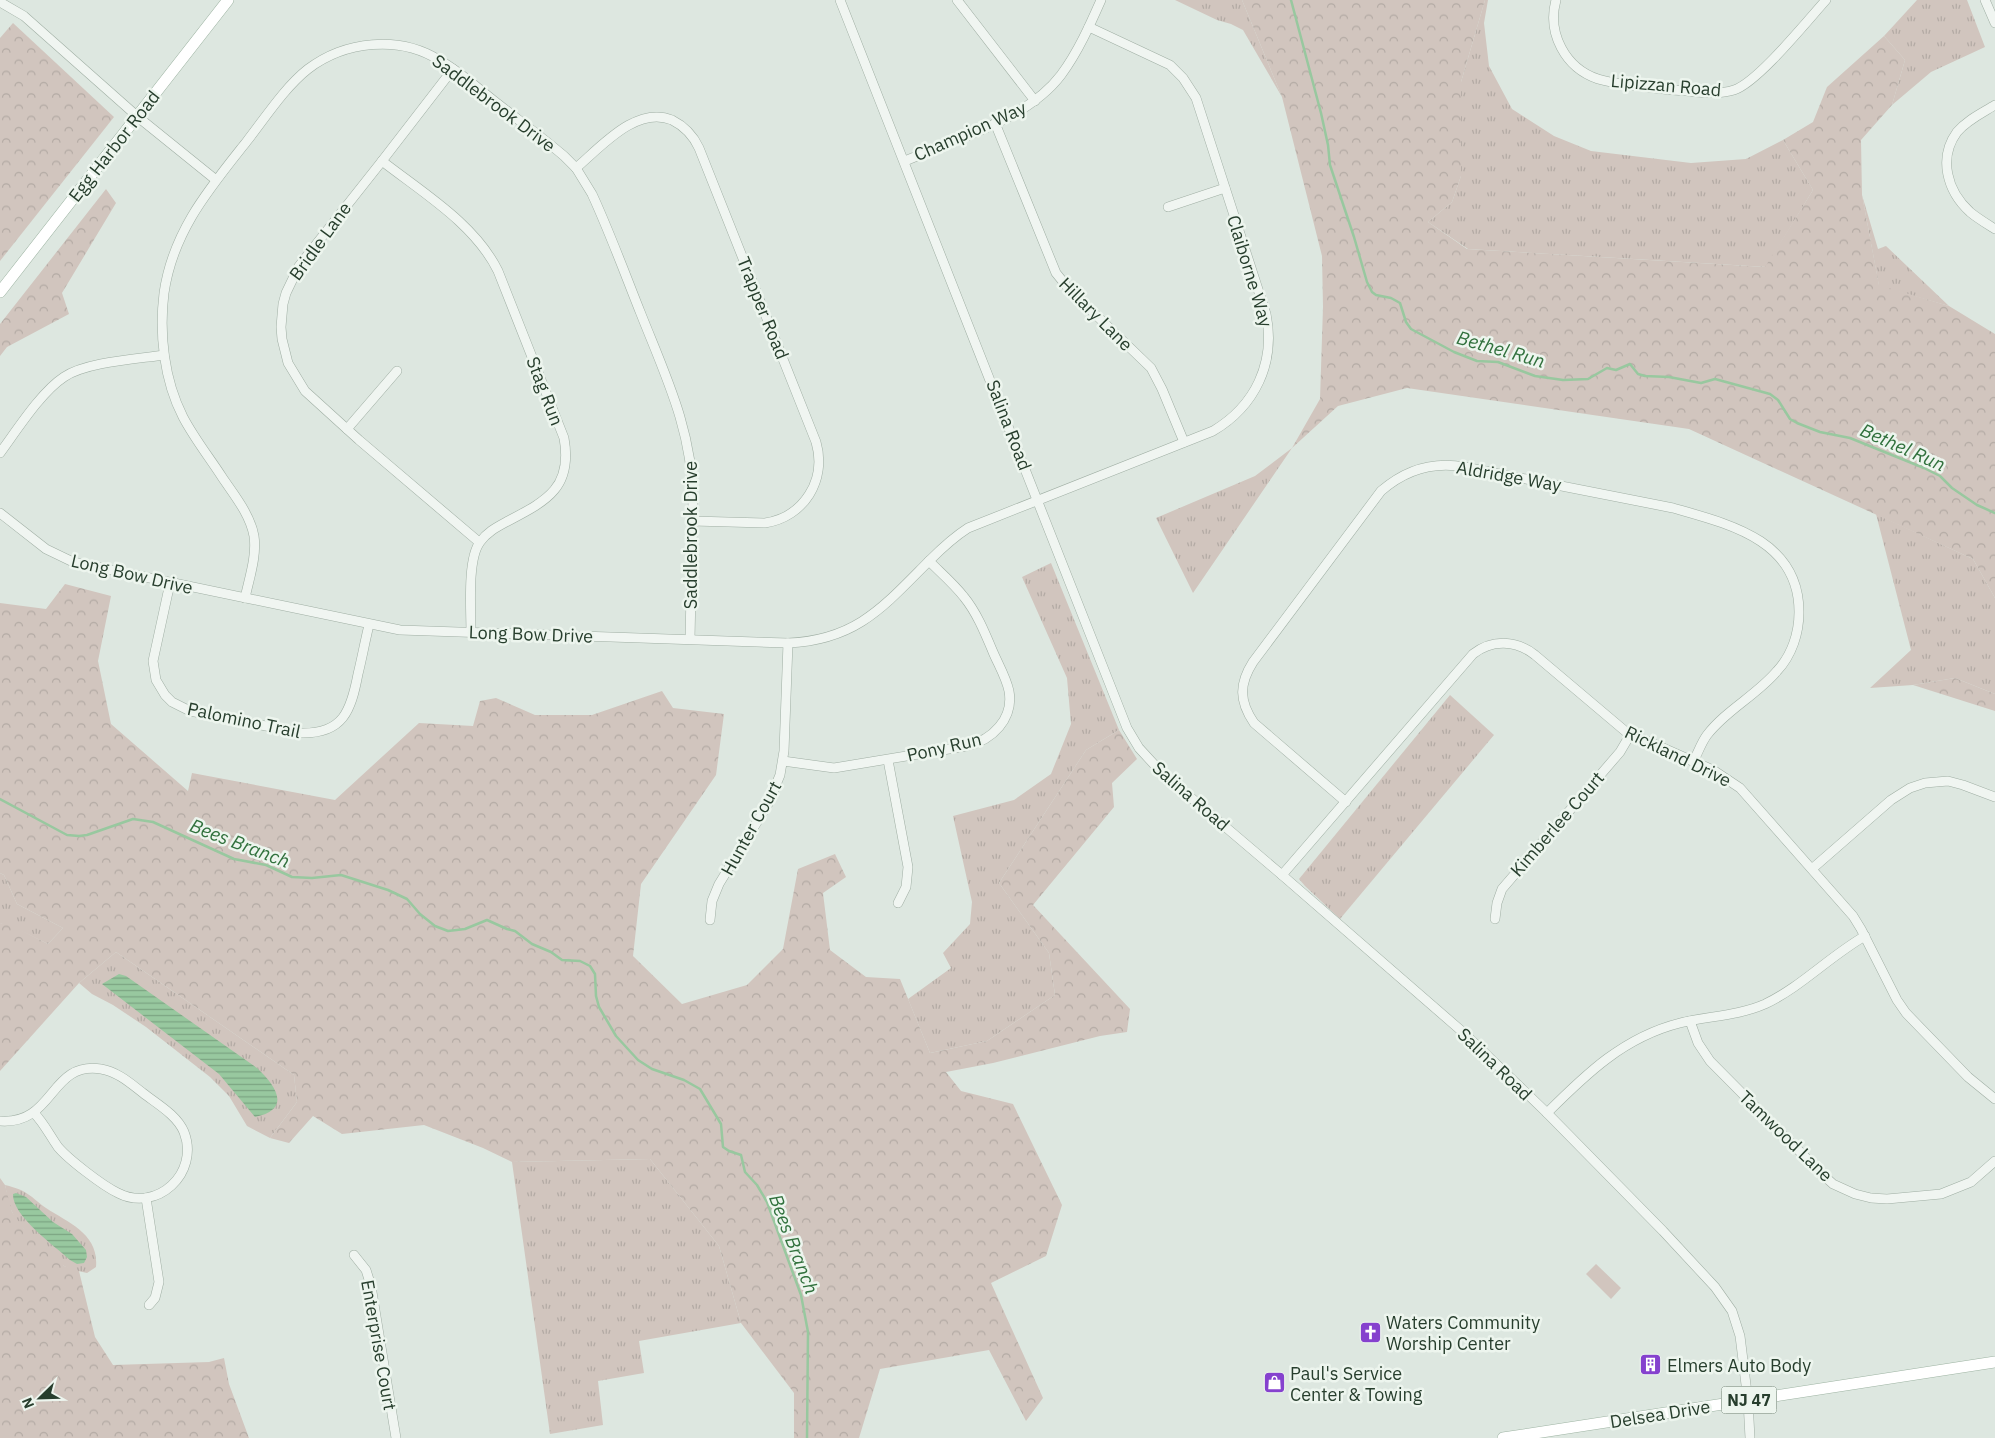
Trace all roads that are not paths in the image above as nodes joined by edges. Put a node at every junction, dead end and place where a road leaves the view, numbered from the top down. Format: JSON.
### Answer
{"nodes":[{"id":1,"x":228,"y":0,"type":"edge"},
{"id":2,"x":840,"y":0,"type":"edge"},
{"id":3,"x":957,"y":0,"type":"edge"},
{"id":4,"x":1101,"y":0,"type":"edge"},
{"id":5,"x":1556,"y":0,"type":"edge"},
{"id":6,"x":1985,"y":0,"type":"edge"},
{"id":7,"x":1824,"y":1,"type":"edge"},
{"id":8,"x":3,"y":2,"type":"edge"},
{"id":9,"x":1995,"y":23,"type":"edge"},
{"id":10,"x":1089,"y":27,"type":"junction"},
{"id":11,"x":453,"y":69,"type":"junction"},
{"id":12,"x":1034,"y":101,"type":"junction"},
{"id":13,"x":1995,"y":105,"type":"edge"},
{"id":14,"x":138,"y":117,"type":"junction"},
{"id":15,"x":995,"y":123,"type":"junction"},
{"id":16,"x":904,"y":160,"type":"junction"},
{"id":17,"x":382,"y":161,"type":"junction"},
{"id":18,"x":576,"y":168,"type":"junction"},
{"id":19,"x":216,"y":180,"type":"junction"},
{"id":20,"x":1224,"y":188,"type":"junction"},
{"id":21,"x":1168,"y":207,"type":"dead end"},
{"id":22,"x":1995,"y":230,"type":"edge"},
{"id":23,"x":0,"y":292,"type":"edge"},
{"id":24,"x":164,"y":355,"type":"junction"},
{"id":25,"x":397,"y":371,"type":"dead end"},
{"id":26,"x":347,"y":429,"type":"junction"},
{"id":27,"x":1184,"y":442,"type":"junction"},
{"id":28,"x":0,"y":452,"type":"edge"},
{"id":29,"x":1038,"y":500,"type":"junction"},
{"id":30,"x":0,"y":513,"type":"edge"},
{"id":31,"x":693,"y":521,"type":"junction"},
{"id":32,"x":479,"y":542,"type":"junction"},
{"id":33,"x":929,"y":561,"type":"junction"},
{"id":34,"x":170,"y":583,"type":"junction"},
{"id":35,"x":245,"y":598,"type":"junction"},
{"id":36,"x":368,"y":625,"type":"junction"},
{"id":37,"x":471,"y":633,"type":"junction"},
{"id":38,"x":690,"y":639,"type":"junction"},
{"id":39,"x":788,"y":643,"type":"junction"},
{"id":40,"x":1630,"y":735,"type":"junction"},
{"id":41,"x":888,"y":760,"type":"junction"},
{"id":42,"x":783,"y":761,"type":"junction"},
{"id":43,"x":1693,"y":762,"type":"junction"},
{"id":44,"x":1995,"y":797,"type":"edge"},
{"id":45,"x":1346,"y":802,"type":"junction"},
{"id":46,"x":1813,"y":868,"type":"junction"},
{"id":47,"x":1282,"y":875,"type":"junction"},
{"id":48,"x":898,"y":903,"type":"dead end"},
{"id":49,"x":1495,"y":919,"type":"dead end"},
{"id":50,"x":710,"y":920,"type":"dead end"},
{"id":51,"x":1865,"y":936,"type":"junction"},
{"id":52,"x":1690,"y":1021,"type":"junction"},
{"id":53,"x":1995,"y":1099,"type":"edge"},
{"id":54,"x":34,"y":1113,"type":"junction"},
{"id":55,"x":1546,"y":1113,"type":"junction"},
{"id":56,"x":0,"y":1121,"type":"edge"},
{"id":57,"x":1995,"y":1162,"type":"edge"},
{"id":58,"x":146,"y":1198,"type":"junction"},
{"id":59,"x":354,"y":1255,"type":"dead end"},
{"id":60,"x":148,"y":1305,"type":"dead end"},
{"id":61,"x":1995,"y":1362,"type":"edge"},
{"id":62,"x":1748,"y":1401,"type":"junction"},
{"id":63,"x":396,"y":1438,"type":"edge"},
{"id":64,"x":1503,"y":1438,"type":"edge"},
{"id":65,"x":1750,"y":1438,"type":"edge"}],
"edges":[{"from":1,"to":14,"type":"main road","name":"Egg Harbor Road"},
{"from":2,"to":16,"type":"street","name":"Salina Road"},
{"from":3,"to":12,"type":"street","name":"Champion Way"},
{"from":4,"to":10,"type":"street","name":"Champion Way"},
{"from":5,"to":7,"type":"street","name":"Lipizzan Road"},
{"from":6,"to":9,"type":"street"},
{"from":8,"to":14,"type":"street"},
{"from":10,"to":12,"type":"street","name":"Champion Way"},
{"from":10,"to":20,"type":"street","name":"Claiborne Way"},
{"from":11,"to":17,"type":"street","name":"Bridle Lane"},
{"from":11,"to":18,"type":"street","name":"Saddlebrook Drive"},
{"from":11,"to":19,"type":"street","name":"Saddlebrook Drive"},
{"from":12,"to":15,"type":"street","name":"Champion Way"},
{"from":13,"to":22,"type":"street"},
{"from":14,"to":19,"type":"street"},
{"from":14,"to":23,"type":"main road","name":"Egg Harbor Road"},
{"from":15,"to":16,"type":"street","name":"Champion Way"},
{"from":15,"to":27,"type":"street","name":"Hillary Lane"},
{"from":16,"to":29,"type":"street","name":"Salina Road"},
{"from":17,"to":26,"type":"street","name":"Bridle Lane"},
{"from":17,"to":32,"type":"street","name":"Stag Run"},
{"from":18,"to":31,"type":"street","name":"Saddlebrook Drive"},
{"from":18,"to":31,"type":"street","name":"Trapper Road"},
{"from":19,"to":24,"type":"street","name":"Saddlebrook Drive"},
{"from":20,"to":21,"type":"street"},
{"from":20,"to":27,"type":"street","name":"Claiborne Way"},
{"from":24,"to":28,"type":"street"},
{"from":24,"to":35,"type":"street","name":"Saddlebrook Drive"},
{"from":25,"to":26,"type":"street"},
{"from":26,"to":32,"type":"street","name":"Bridle Lane"},
{"from":27,"to":29,"type":"street","name":"Claiborne Way"},
{"from":29,"to":33,"type":"street","name":"Long Bow Drive"},
{"from":29,"to":47,"type":"street","name":"Salina Road"},
{"from":30,"to":34,"type":"street","name":"Long Bow Drive"},
{"from":31,"to":38,"type":"street","name":"Saddlebrook Drive"},
{"from":32,"to":37,"type":"street"},
{"from":33,"to":39,"type":"street","name":"Long Bow Drive"},
{"from":33,"to":41,"type":"street","name":"Pony Run"},
{"from":34,"to":35,"type":"street","name":"Long Bow Drive"},
{"from":34,"to":36,"type":"street","name":"Palomino Trail"},
{"from":35,"to":36,"type":"street","name":"Long Bow Drive"},
{"from":36,"to":37,"type":"street","name":"Long Bow Drive"},
{"from":37,"to":38,"type":"street","name":"Long Bow Drive"},
{"from":38,"to":39,"type":"street","name":"Long Bow Drive"},
{"from":39,"to":42,"type":"street","name":"Hunter Court"},
{"from":40,"to":43,"type":"street","name":"Rickland Drive"},
{"from":40,"to":45,"type":"street","name":"Rickland Drive"},
{"from":40,"to":49,"type":"street","name":"Kimberlee Court"},
{"from":41,"to":42,"type":"street","name":"Pony Run"},
{"from":41,"to":48,"type":"street"},
{"from":42,"to":50,"type":"street","name":"Hunter Court"},
{"from":43,"to":45,"type":"street","name":"Aldridge Way"},
{"from":43,"to":46,"type":"street","name":"Rickland Drive"},
{"from":44,"to":46,"type":"street"},
{"from":45,"to":47,"type":"street","name":"Rickland Drive"},
{"from":46,"to":51,"type":"street","name":"Rickland Drive"},
{"from":47,"to":55,"type":"street","name":"Salina Road"},
{"from":51,"to":52,"type":"street"},
{"from":51,"to":53,"type":"street","name":"Rickland Drive"},
{"from":52,"to":55,"type":"street"},
{"from":52,"to":57,"type":"street","name":"Tamwood Lane"},
{"from":54,"to":56,"type":"street"},
{"from":54,"to":58,"type":"street"},
{"from":54,"to":58,"type":"street"},
{"from":55,"to":62,"type":"street","name":"Salina Road"},
{"from":58,"to":60,"type":"street"},
{"from":59,"to":63,"type":"street","name":"Enterprise Court"},
{"from":61,"to":62,"type":"main road","name":"Delsea Drive","number":"NJ 47"},
{"from":62,"to":64,"type":"main road","name":"Delsea Drive","number":"NJ 47"},
{"from":62,"to":65,"type":"street","name":"Salina Road"}]}
